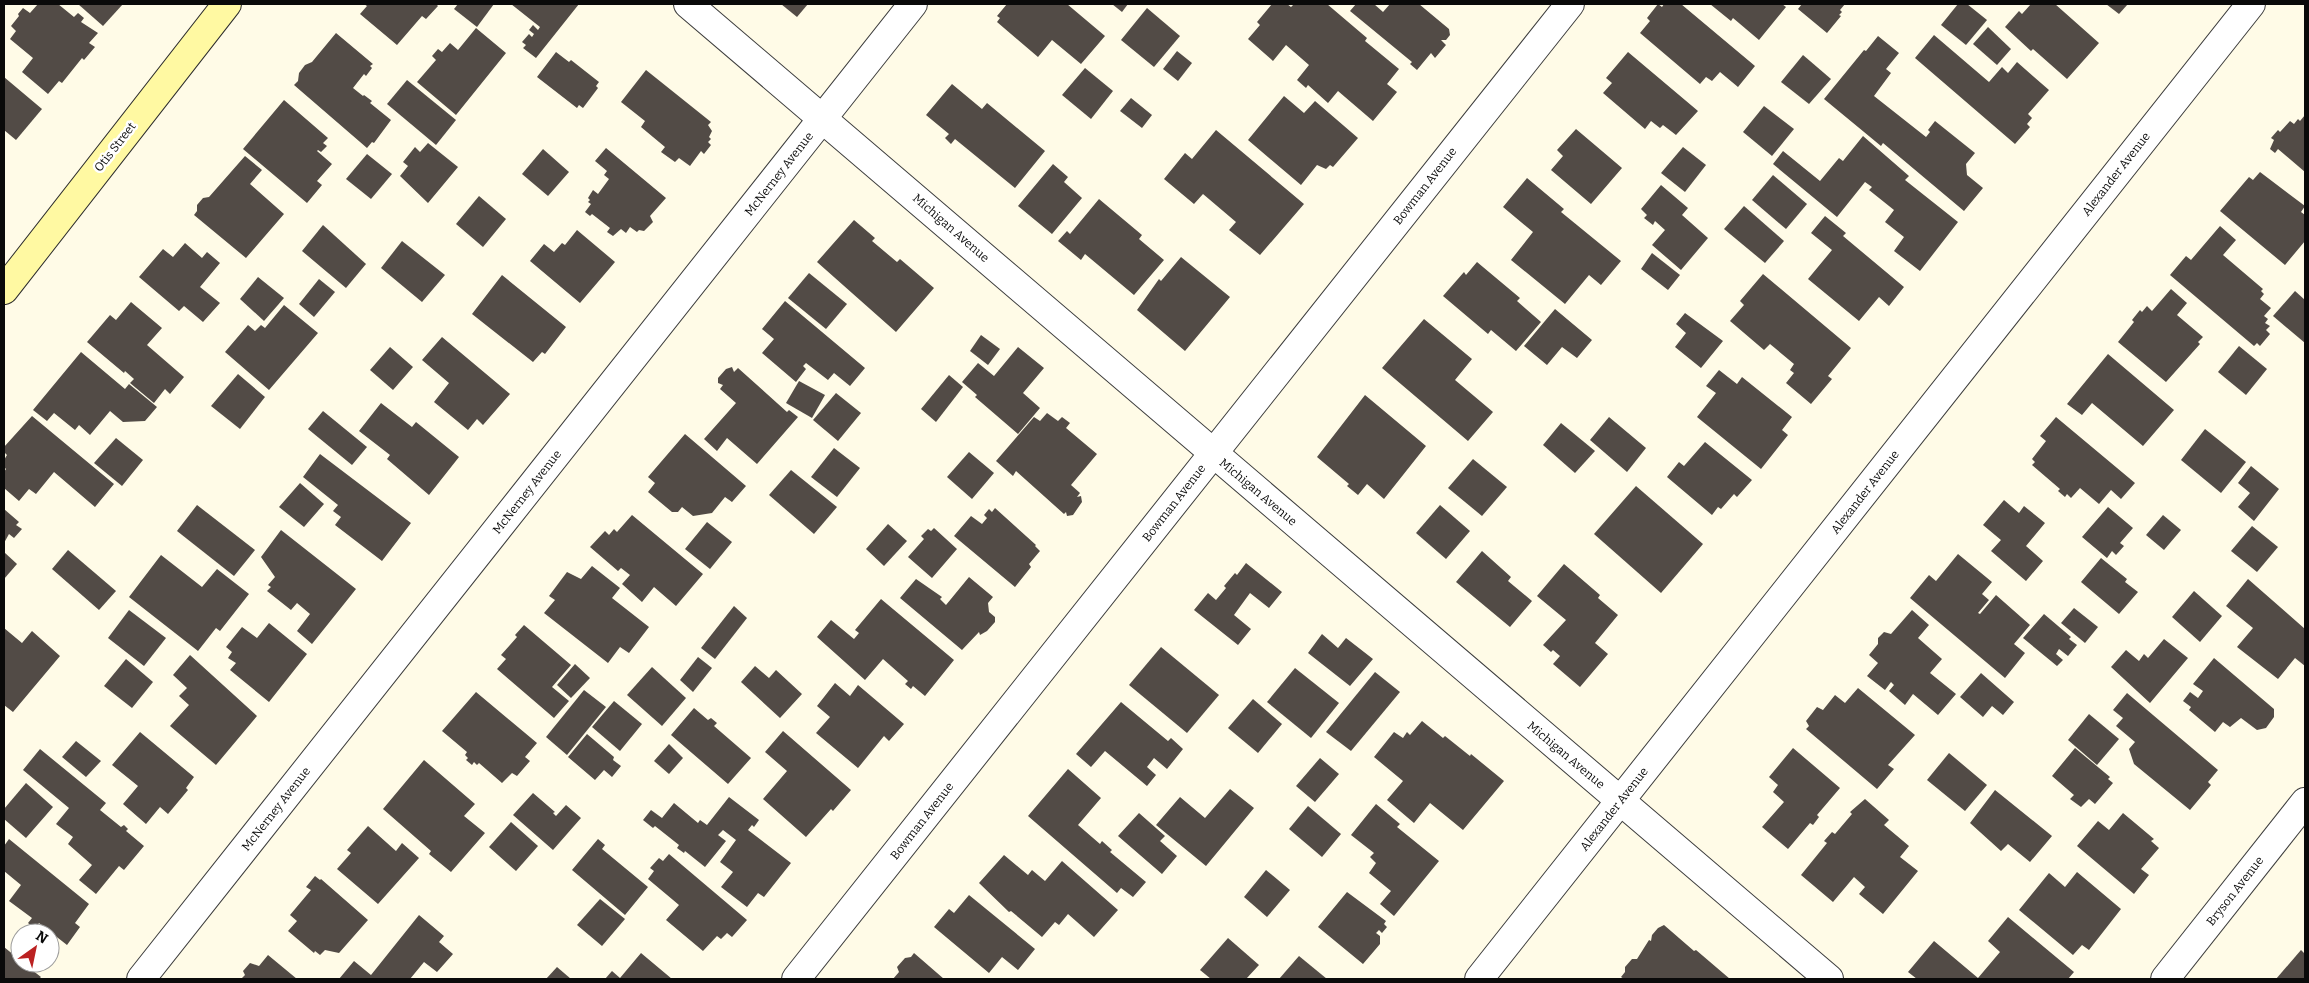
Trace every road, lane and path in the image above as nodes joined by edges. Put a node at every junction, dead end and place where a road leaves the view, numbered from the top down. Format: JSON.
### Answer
{"nodes":[{"id":1,"x":227,"y":4,"type":"edge"},
{"id":2,"x":688,"y":4,"type":"edge"},
{"id":3,"x":914,"y":4,"type":"edge"},
{"id":4,"x":1570,"y":4,"type":"edge"},
{"id":5,"x":2251,"y":4,"type":"edge"},
{"id":6,"x":822,"y":119,"type":"junction"},
{"id":7,"x":4,"y":290,"type":"edge"},
{"id":8,"x":1214,"y":453,"type":"junction"},
{"id":9,"x":1620,"y":801,"type":"junction"},
{"id":10,"x":2305,"y":802,"type":"edge"},
{"id":11,"x":141,"y":979,"type":"edge"},
{"id":12,"x":796,"y":979,"type":"edge"},
{"id":13,"x":1479,"y":979,"type":"edge"},
{"id":14,"x":1829,"y":979,"type":"edge"},
{"id":15,"x":2165,"y":979,"type":"edge"}],
"edges":[{"from":1,"to":7,"type":"main road","name":"Otis Street"},
{"from":2,"to":6,"type":"street","name":"Michigan Avenue"},
{"from":3,"to":6,"type":"street","name":"McNerney Avenue"},
{"from":4,"to":8,"type":"street","name":"Bowman Avenue"},
{"from":5,"to":9,"type":"street","name":"Alexander Avenue"},
{"from":6,"to":8,"type":"street","name":"Michigan Avenue"},
{"from":6,"to":11,"type":"street","name":"McNerney Avenue"},
{"from":8,"to":9,"type":"street","name":"Michigan Avenue"},
{"from":8,"to":12,"type":"street","name":"Bowman Avenue"},
{"from":9,"to":13,"type":"street","name":"Alexander Avenue"},
{"from":9,"to":14,"type":"street","name":"Michigan Avenue"},
{"from":10,"to":15,"type":"street","name":"Bryson Avenue"}]}
